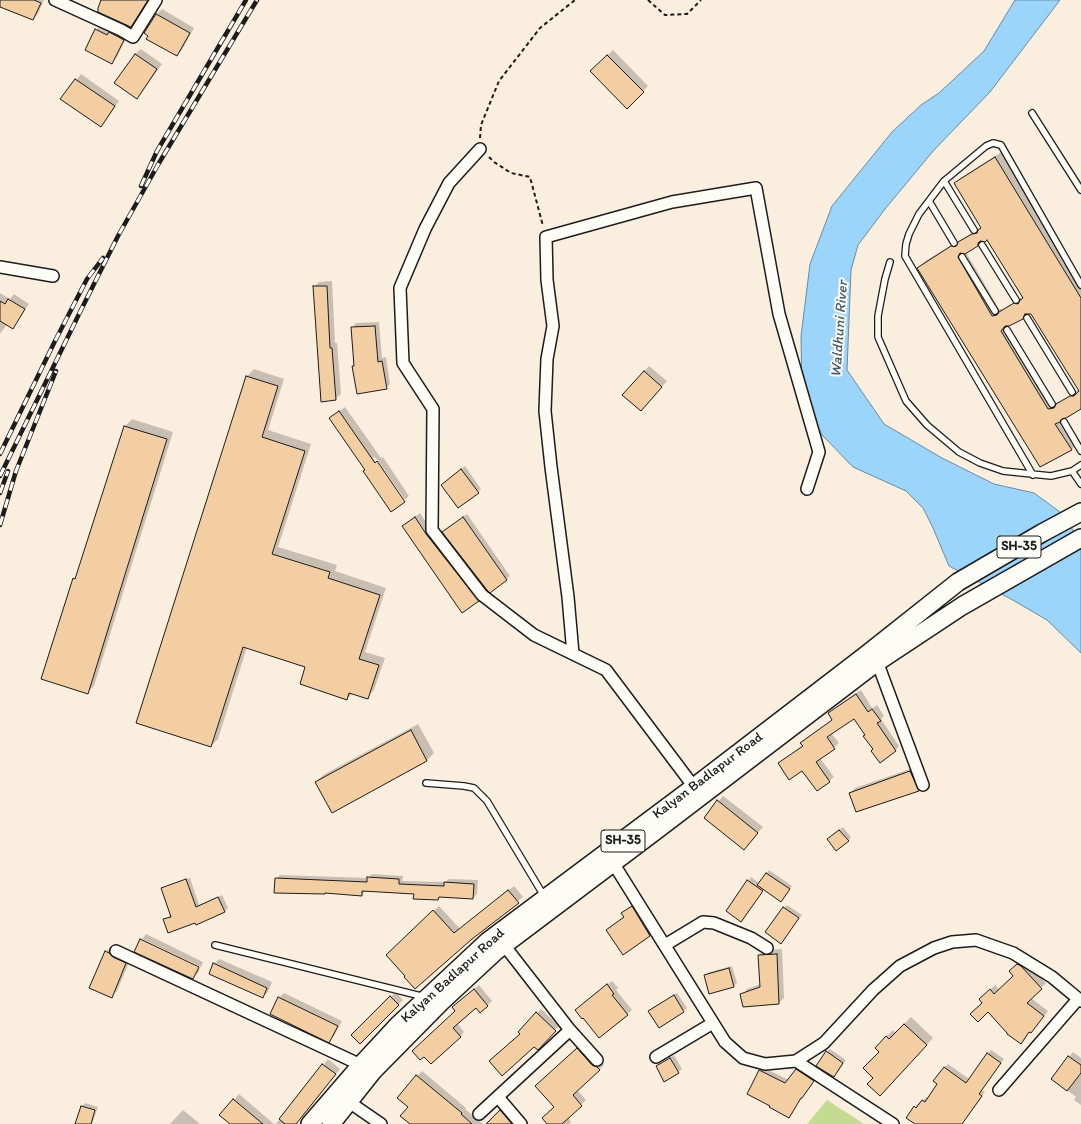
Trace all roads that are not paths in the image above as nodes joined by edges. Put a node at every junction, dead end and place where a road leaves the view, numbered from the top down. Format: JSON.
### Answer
{"nodes":[{"id":1,"x":55,"y":0,"type":"edge"},
{"id":2,"x":156,"y":0,"type":"edge"},
{"id":3,"x":1032,"y":113,"type":"dead end"},
{"id":4,"x":480,"y":149,"type":"road end"},
{"id":5,"x":944,"y":181,"type":"junction"},
{"id":6,"x":1081,"y":190,"type":"edge"},
{"id":7,"x":928,"y":201,"type":"junction"},
{"id":8,"x":974,"y":230,"type":"dead end"},
{"id":9,"x":954,"y":243,"type":"dead end"},
{"id":10,"x":982,"y":245,"type":"dead end"},
{"id":11,"x":962,"y":257,"type":"dead end"},
{"id":12,"x":890,"y":262,"type":"dead end"},
{"id":13,"x":0,"y":267,"type":"edge"},
{"id":14,"x":53,"y":276,"type":"dead end"},
{"id":15,"x":1081,"y":285,"type":"edge"},
{"id":16,"x":1016,"y":300,"type":"dead end"},
{"id":17,"x":995,"y":311,"type":"dead end"},
{"id":18,"x":1027,"y":318,"type":"dead end"},
{"id":19,"x":1007,"y":330,"type":"dead end"},
{"id":20,"x":1072,"y":392,"type":"dead end"},
{"id":21,"x":1052,"y":404,"type":"dead end"},
{"id":22,"x":1064,"y":422,"type":"dead end"},
{"id":23,"x":1081,"y":451,"type":"edge"},
{"id":24,"x":1081,"y":465,"type":"edge"},
{"id":25,"x":1072,"y":471,"type":"junction"},
{"id":26,"x":1033,"y":475,"type":"junction"},
{"id":27,"x":1081,"y":484,"type":"edge"},
{"id":28,"x":807,"y":489,"type":"dead end"},
{"id":29,"x":1081,"y":512,"type":"edge"},
{"id":30,"x":1081,"y":538,"type":"edge"},
{"id":31,"x":573,"y":654,"type":"junction"},
{"id":32,"x":875,"y":656,"type":"junction"},
{"id":33,"x":426,"y":783,"type":"dead end"},
{"id":34,"x":923,"y":785,"type":"dead end"},
{"id":35,"x":694,"y":787,"type":"junction"},
{"id":36,"x":610,"y":858,"type":"junction"},
{"id":37,"x":549,"y":903,"type":"junction"},
{"id":38,"x":215,"y":945,"type":"dead end"},
{"id":39,"x":504,"y":945,"type":"junction"},
{"id":40,"x":665,"y":945,"type":"junction"},
{"id":41,"x":767,"y":948,"type":"dead end"},
{"id":42,"x":116,"y":951,"type":"dead end"},
{"id":43,"x":428,"y":997,"type":"junction"},
{"id":44,"x":1079,"y":1000,"type":"edge"},
{"id":45,"x":713,"y":1023,"type":"junction"},
{"id":46,"x":570,"y":1030,"type":"junction"},
{"id":47,"x":656,"y":1057,"type":"dead end"},
{"id":48,"x":597,"y":1060,"type":"dead end"},
{"id":49,"x":796,"y":1061,"type":"junction"},
{"id":50,"x":361,"y":1065,"type":"junction"},
{"id":51,"x":999,"y":1090,"type":"dead end"},
{"id":52,"x":498,"y":1097,"type":"junction"},
{"id":53,"x":349,"y":1102,"type":"junction"},
{"id":54,"x":479,"y":1114,"type":"dead end"},
{"id":55,"x":310,"y":1124,"type":"edge"},
{"id":56,"x":331,"y":1124,"type":"edge"},
{"id":57,"x":381,"y":1124,"type":"edge"},
{"id":58,"x":521,"y":1124,"type":"edge"},
{"id":59,"x":893,"y":1124,"type":"edge"}],
"edges":[{"from":1,"to":2,"type":"street"},
{"from":3,"to":6,"type":"lane"},
{"from":4,"to":31,"type":"street"},
{"from":5,"to":7,"type":"lane"},
{"from":5,"to":8,"type":"lane"},
{"from":5,"to":15,"type":"lane"},
{"from":7,"to":9,"type":"lane"},
{"from":7,"to":26,"type":"lane"},
{"from":10,"to":16,"type":"lane"},
{"from":11,"to":17,"type":"lane"},
{"from":12,"to":26,"type":"lane"},
{"from":13,"to":14,"type":"street"},
{"from":18,"to":20,"type":"lane"},
{"from":19,"to":21,"type":"lane"},
{"from":22,"to":23,"type":"lane"},
{"from":24,"to":25,"type":"lane"},
{"from":25,"to":26,"type":"lane"},
{"from":25,"to":27,"type":"lane"},
{"from":28,"to":31,"type":"street"},
{"from":29,"to":32,"type":"main road","name":"Kalyan Badlapur Road","number":"SH-35"},
{"from":30,"to":32,"type":"main road","name":"Kalyan Badlapur Road","number":"SH-35"},
{"from":31,"to":35,"type":"street"},
{"from":32,"to":34,"type":"street"},
{"from":32,"to":35,"type":"main road","name":"Kalyan Badlapur Road","number":"SH-35"},
{"from":32,"to":36,"type":"main road","name":"Kalyan Badlapur Road","number":"SH-35"},
{"from":33,"to":37,"type":"lane"},
{"from":35,"to":36,"type":"main road","name":"Kalyan Badlapur Road","number":"SH-35"},
{"from":36,"to":37,"type":"main road","name":"Kalyan Badlapur Road","number":"SH-35"},
{"from":36,"to":40,"type":"street"},
{"from":37,"to":39,"type":"main road","name":"Kalyan Badlapur Road","number":"SH-35"},
{"from":37,"to":43,"type":"main road","name":"Kalyan Badlapur Road","number":"SH-35"},
{"from":38,"to":43,"type":"lane"},
{"from":39,"to":46,"type":"street"},
{"from":39,"to":53,"type":"main road","name":"Kalyan Badlapur Road","number":"SH-35"},
{"from":40,"to":41,"type":"street"},
{"from":40,"to":45,"type":"street"},
{"from":42,"to":50,"type":"street"},
{"from":43,"to":50,"type":"main road","name":"Kalyan Badlapur Road","number":"SH-35"},
{"from":44,"to":49,"type":"street"},
{"from":44,"to":51,"type":"street"},
{"from":45,"to":47,"type":"street"},
{"from":45,"to":49,"type":"street"},
{"from":46,"to":48,"type":"street"},
{"from":46,"to":52,"type":"street"},
{"from":49,"to":59,"type":"street"},
{"from":50,"to":55,"type":"main road","name":"Kalyan Badlapur Road","number":"SH-35"},
{"from":52,"to":54,"type":"street"},
{"from":52,"to":58,"type":"street"},
{"from":53,"to":56,"type":"main road","name":"Kalyan Badlapur Road","number":"SH-35"},
{"from":53,"to":57,"type":"street"}]}
